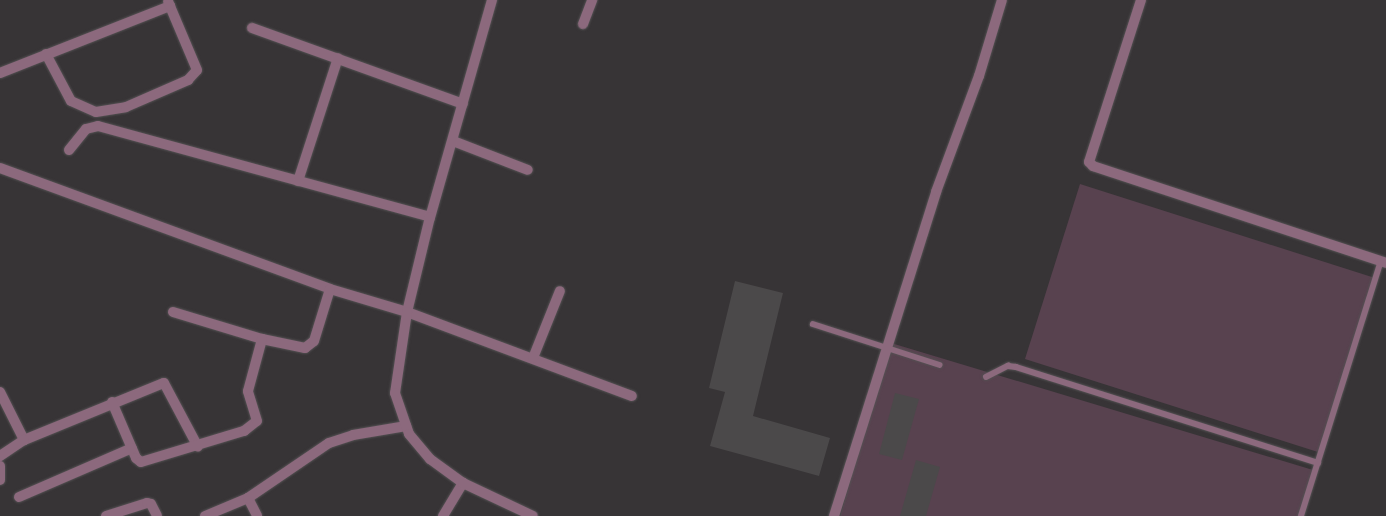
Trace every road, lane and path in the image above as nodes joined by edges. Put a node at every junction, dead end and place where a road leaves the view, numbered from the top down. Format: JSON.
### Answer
{"nodes":[{"id":1,"x":492,"y":0,"type":"edge"},
{"id":2,"x":592,"y":0,"type":"edge"},
{"id":3,"x":1002,"y":0,"type":"edge"},
{"id":4,"x":1141,"y":0,"type":"edge"},
{"id":5,"x":169,"y":3,"type":"edge"},
{"id":6,"x":583,"y":24,"type":"dead end"},
{"id":7,"x":252,"y":28,"type":"dead end"},
{"id":8,"x":46,"y":54,"type":"junction"},
{"id":9,"x":338,"y":58,"type":"junction"},
{"id":10,"x":0,"y":73,"type":"edge"},
{"id":11,"x":463,"y":104,"type":"junction"},
{"id":12,"x":453,"y":141,"type":"junction"},
{"id":13,"x":69,"y":150,"type":"dead end"},
{"id":14,"x":0,"y":168,"type":"edge"},
{"id":15,"x":528,"y":170,"type":"dead end"},
{"id":16,"x":298,"y":181,"type":"junction"},
{"id":17,"x":430,"y":218,"type":"junction"},
{"id":18,"x":1384,"y":262,"type":"edge"},
{"id":19,"x":330,"y":289,"type":"junction"},
{"id":20,"x":560,"y":292,"type":"dead end"},
{"id":21,"x":174,"y":312,"type":"dead end"},
{"id":22,"x":407,"y":312,"type":"junction"},
{"id":23,"x":813,"y":324,"type":"dead end"},
{"id":24,"x":262,"y":339,"type":"junction"},
{"id":25,"x":888,"y":351,"type":"junction"},
{"id":26,"x":533,"y":358,"type":"junction"},
{"id":27,"x":940,"y":365,"type":"dead end"},
{"id":28,"x":986,"y":377,"type":"dead end"},
{"id":29,"x":0,"y":392,"type":"edge"},
{"id":30,"x":632,"y":396,"type":"dead end"},
{"id":31,"x":112,"y":402,"type":"junction"},
{"id":32,"x":406,"y":426,"type":"junction"},
{"id":33,"x":24,"y":440,"type":"junction"},
{"id":34,"x":132,"y":448,"type":"junction"},
{"id":35,"x":198,"y":448,"type":"junction"},
{"id":36,"x":0,"y":456,"type":"edge"},
{"id":37,"x":1318,"y":463,"type":"junction"},
{"id":38,"x":0,"y":466,"type":"edge"},
{"id":39,"x":0,"y":480,"type":"edge"},
{"id":40,"x":463,"y":483,"type":"junction"},
{"id":41,"x":19,"y":497,"type":"dead end"},
{"id":42,"x":248,"y":498,"type":"junction"},
{"id":43,"x":106,"y":516,"type":"edge"},
{"id":44,"x":158,"y":516,"type":"edge"},
{"id":45,"x":205,"y":516,"type":"edge"},
{"id":46,"x":257,"y":516,"type":"edge"},
{"id":47,"x":443,"y":516,"type":"edge"},
{"id":48,"x":534,"y":516,"type":"edge"},
{"id":49,"x":834,"y":516,"type":"edge"},
{"id":50,"x":1302,"y":516,"type":"edge"}],
"edges":[{"from":1,"to":11,"type":"street"},
{"from":2,"to":6,"type":"street"},
{"from":3,"to":25,"type":"street"},
{"from":4,"to":18,"type":"street"},
{"from":5,"to":8,"type":"street"},
{"from":5,"to":8,"type":"street"},
{"from":7,"to":9,"type":"street"},
{"from":8,"to":10,"type":"street"},
{"from":9,"to":11,"type":"street"},
{"from":9,"to":16,"type":"street"},
{"from":11,"to":12,"type":"street"},
{"from":12,"to":15,"type":"street"},
{"from":12,"to":17,"type":"street"},
{"from":13,"to":16,"type":"street"},
{"from":14,"to":19,"type":"street"},
{"from":16,"to":17,"type":"street"},
{"from":17,"to":22,"type":"street"},
{"from":18,"to":37,"type":"lane"},
{"from":19,"to":22,"type":"street"},
{"from":19,"to":24,"type":"street"},
{"from":20,"to":26,"type":"street"},
{"from":21,"to":24,"type":"street"},
{"from":22,"to":26,"type":"street"},
{"from":22,"to":32,"type":"street"},
{"from":23,"to":25,"type":"lane"},
{"from":24,"to":35,"type":"street"},
{"from":25,"to":27,"type":"lane"},
{"from":25,"to":49,"type":"street"},
{"from":26,"to":30,"type":"street"},
{"from":28,"to":37,"type":"lane"},
{"from":29,"to":33,"type":"street"},
{"from":31,"to":33,"type":"street"},
{"from":31,"to":34,"type":"street"},
{"from":31,"to":35,"type":"street"},
{"from":32,"to":40,"type":"street"},
{"from":32,"to":42,"type":"street"},
{"from":33,"to":36,"type":"street"},
{"from":34,"to":35,"type":"street"},
{"from":34,"to":41,"type":"street"},
{"from":37,"to":50,"type":"lane"},
{"from":38,"to":39,"type":"street"},
{"from":40,"to":47,"type":"street"},
{"from":40,"to":48,"type":"street"},
{"from":42,"to":45,"type":"street"},
{"from":42,"to":46,"type":"street"},
{"from":43,"to":44,"type":"street"}]}
